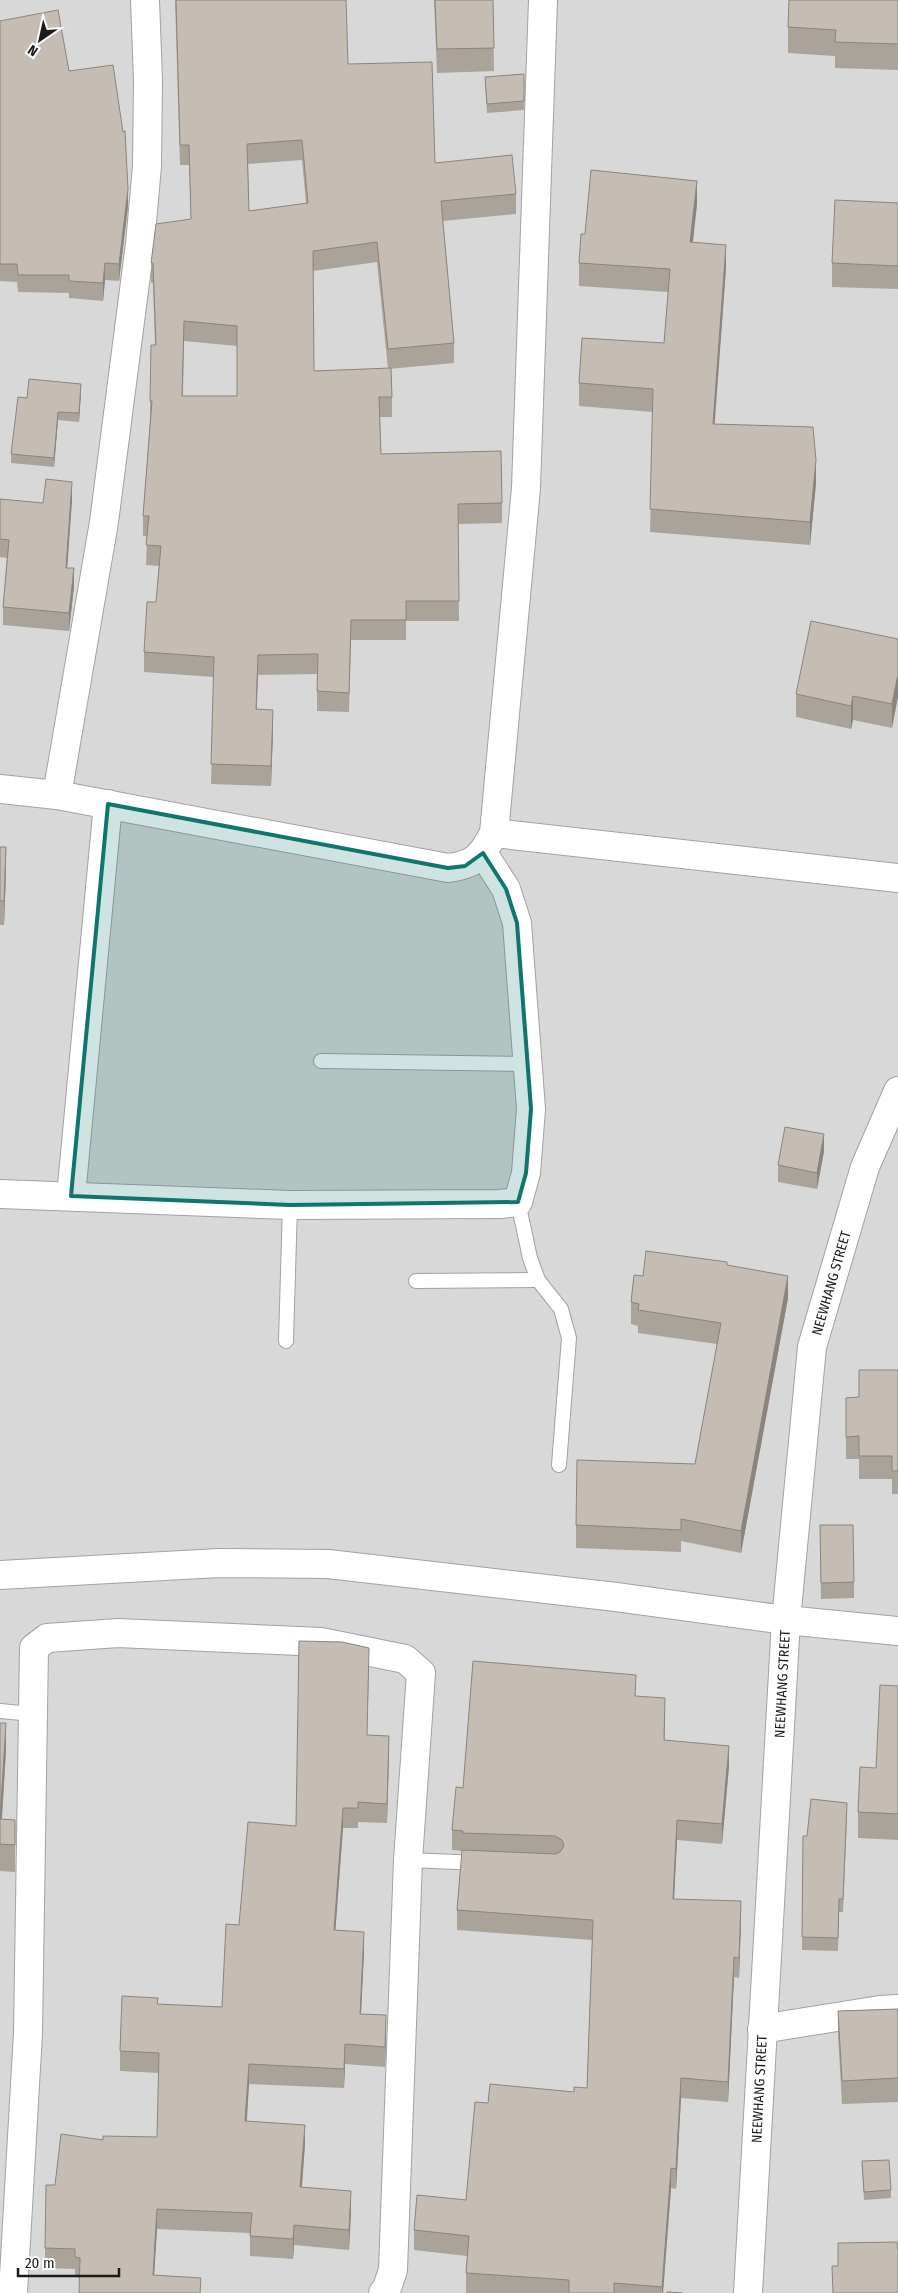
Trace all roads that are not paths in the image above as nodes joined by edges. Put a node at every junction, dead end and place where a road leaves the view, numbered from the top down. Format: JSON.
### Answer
{"nodes":[{"id":1,"x":145,"y":0,"type":"edge"},
{"id":2,"x":543,"y":0,"type":"edge"},
{"id":3,"x":0,"y":789,"type":"edge"},
{"id":4,"x":58,"y":795,"type":"junction"},
{"id":5,"x":108,"y":804,"type":"junction"},
{"id":6,"x":489,"y":843,"type":"junction"},
{"id":7,"x":898,"y":878,"type":"edge"},
{"id":8,"x":321,"y":1061,"type":"dead end"},
{"id":9,"x":527,"y":1064,"type":"junction"},
{"id":10,"x":898,"y":1091,"type":"edge"},
{"id":11,"x":0,"y":1194,"type":"edge"},
{"id":12,"x":71,"y":1196,"type":"junction"},
{"id":13,"x":518,"y":1202,"type":"junction"},
{"id":14,"x":290,"y":1205,"type":"junction"},
{"id":15,"x":538,"y":1280,"type":"junction"},
{"id":16,"x":416,"y":1281,"type":"dead end"},
{"id":17,"x":286,"y":1340,"type":"dead end"},
{"id":18,"x":559,"y":1464,"type":"dead end"},
{"id":19,"x":0,"y":1575,"type":"edge"},
{"id":20,"x":786,"y":1620,"type":"junction"},
{"id":21,"x":898,"y":1631,"type":"edge"},
{"id":22,"x":0,"y":1711,"type":"edge"},
{"id":23,"x":32,"y":1714,"type":"junction"},
{"id":24,"x":408,"y":1860,"type":"junction"},
{"id":25,"x":496,"y":1863,"type":"edge"},
{"id":26,"x":898,"y":2009,"type":"edge"},
{"id":27,"x":762,"y":2028,"type":"junction"},
{"id":28,"x":13,"y":2293,"type":"edge"},
{"id":29,"x":383,"y":2293,"type":"edge"},
{"id":30,"x":748,"y":2293,"type":"edge"}],
"edges":[{"from":1,"to":4,"type":"street"},
{"from":2,"to":6,"type":"street"},
{"from":3,"to":4,"type":"street"},
{"from":4,"to":5,"type":"street"},
{"from":5,"to":6,"type":"street"},
{"from":5,"to":12,"type":"street"},
{"from":6,"to":7,"type":"street"},
{"from":6,"to":9,"type":"street"},
{"from":8,"to":9,"type":"lane"},
{"from":9,"to":13,"type":"street"},
{"from":10,"to":20,"type":"street","name":"NEEWHANG STREET"},
{"from":11,"to":12,"type":"street"},
{"from":12,"to":14,"type":"street"},
{"from":13,"to":14,"type":"street"},
{"from":13,"to":15,"type":"lane"},
{"from":14,"to":17,"type":"lane"},
{"from":15,"to":16,"type":"lane"},
{"from":15,"to":18,"type":"lane"},
{"from":19,"to":20,"type":"street"},
{"from":20,"to":21,"type":"street"},
{"from":20,"to":27,"type":"street","name":"NEEWHANG STREET"},
{"from":22,"to":23,"type":"lane"},
{"from":23,"to":24,"type":"street"},
{"from":23,"to":28,"type":"street"},
{"from":24,"to":25,"type":"lane"},
{"from":24,"to":29,"type":"street"},
{"from":26,"to":27,"type":"street"},
{"from":27,"to":30,"type":"street","name":"NEEWHANG STREET"}]}
